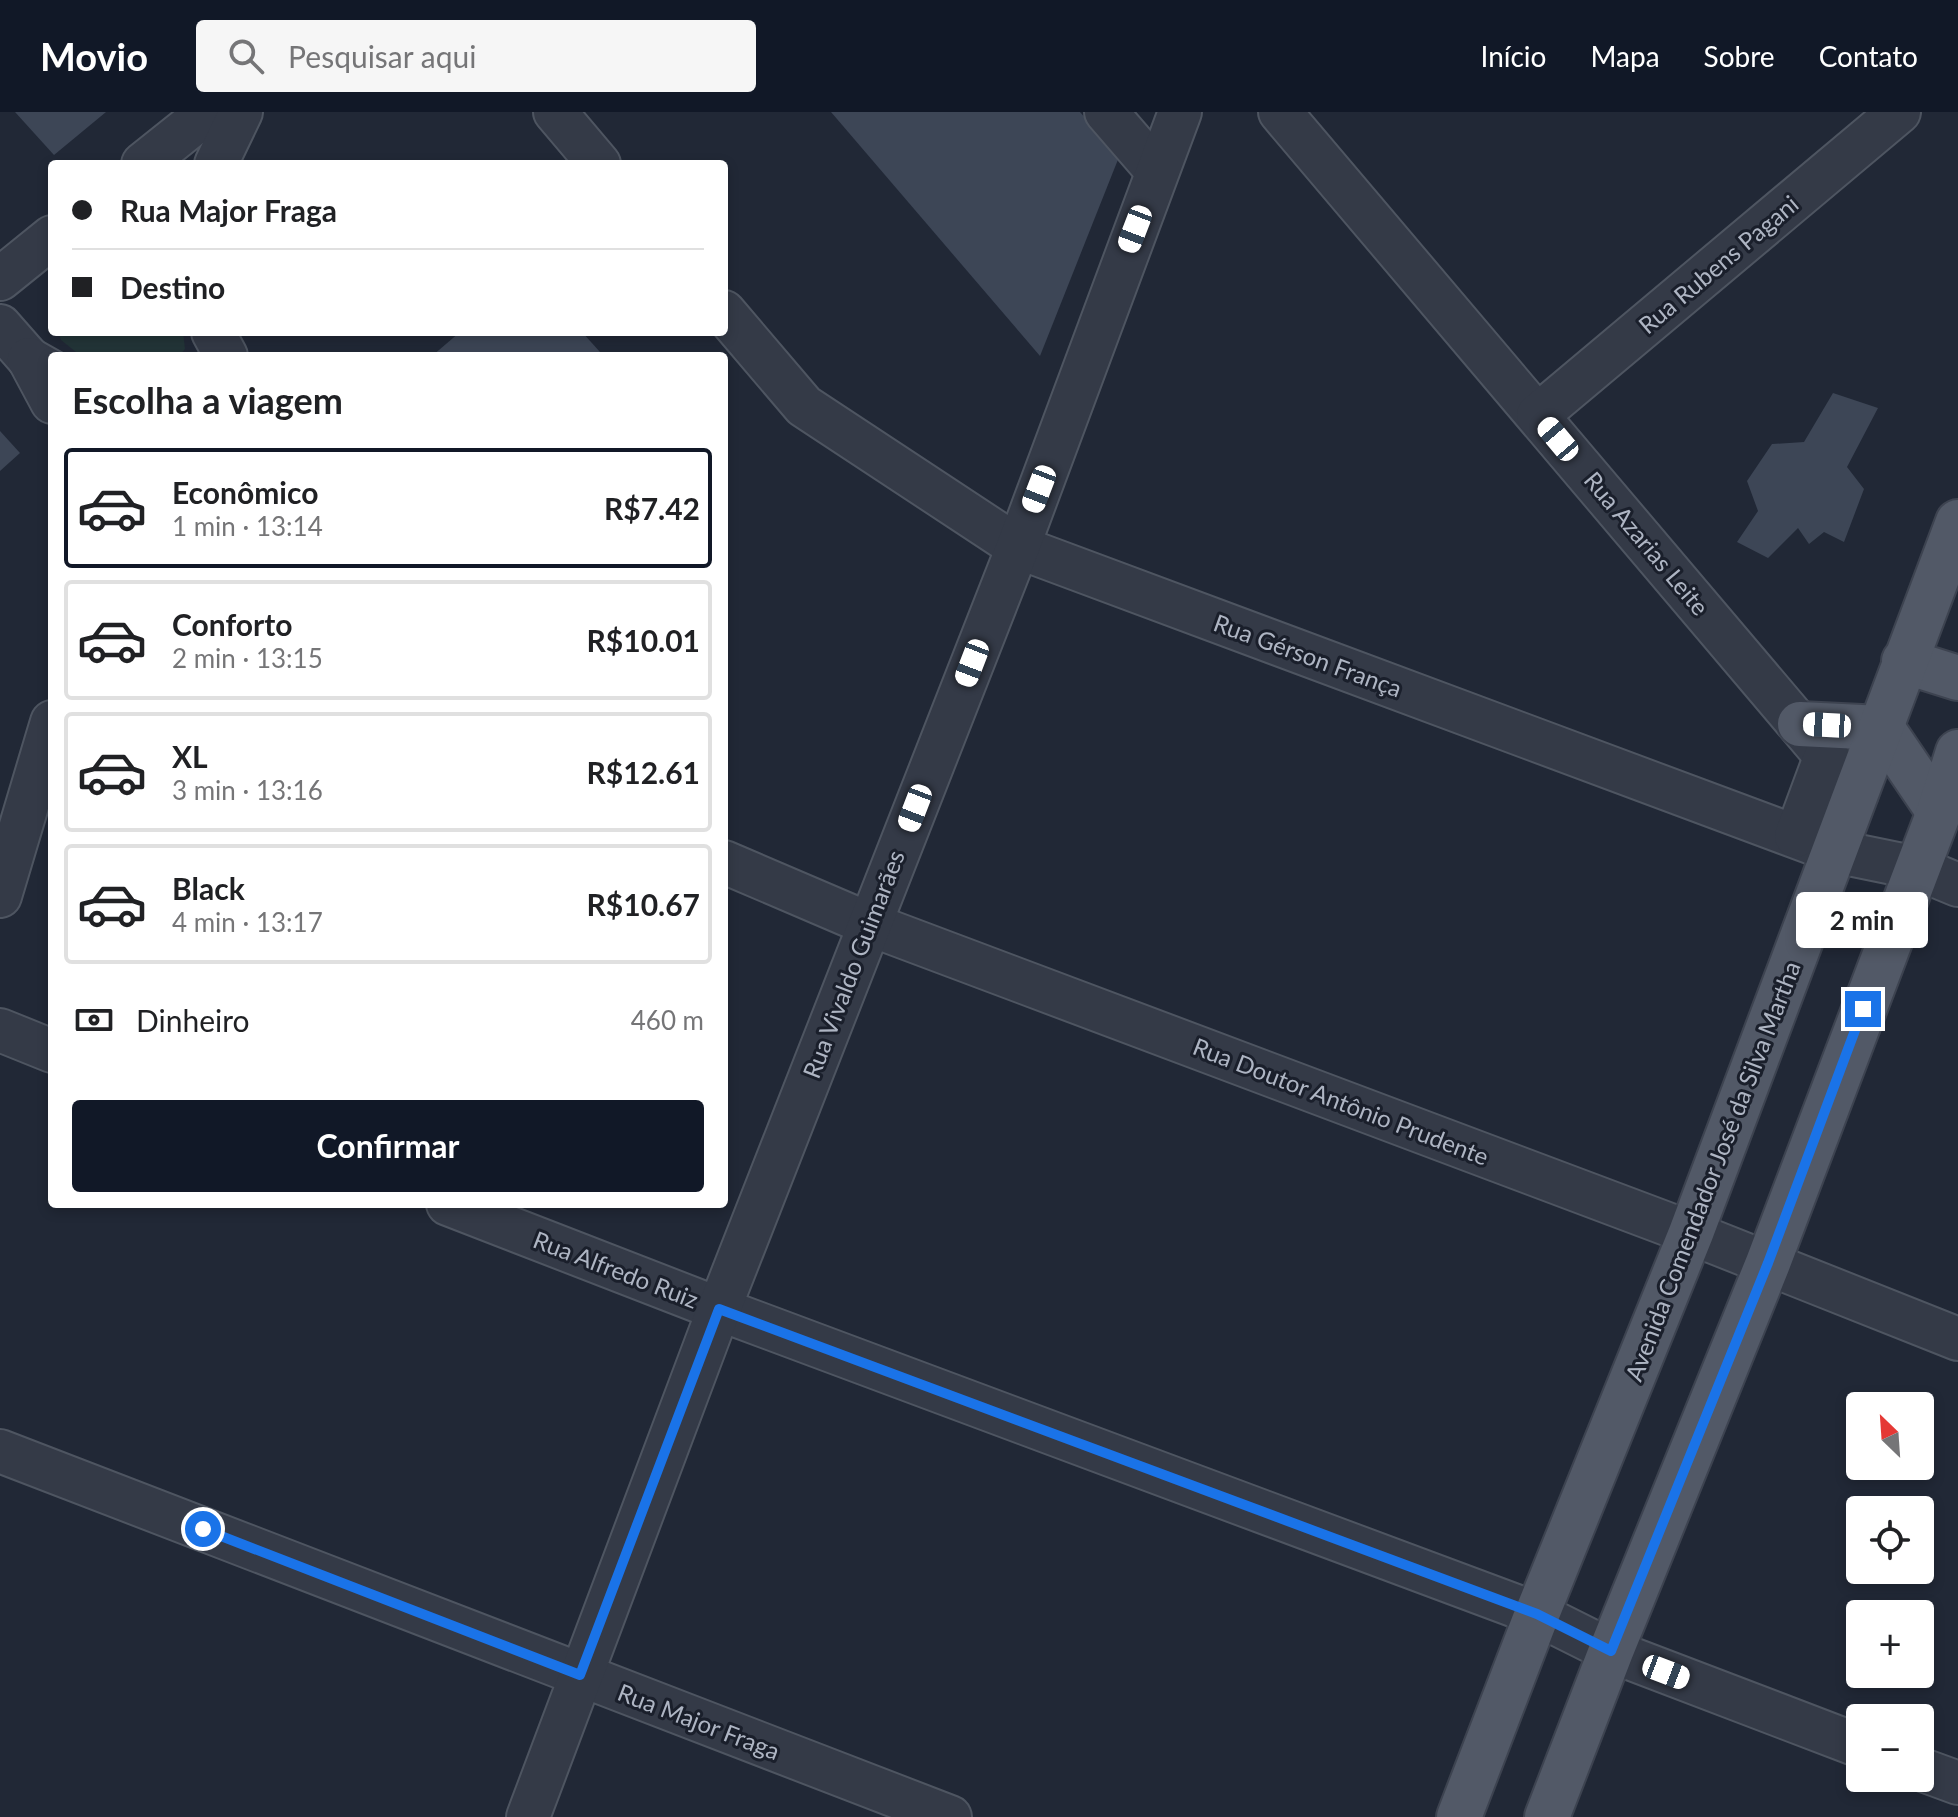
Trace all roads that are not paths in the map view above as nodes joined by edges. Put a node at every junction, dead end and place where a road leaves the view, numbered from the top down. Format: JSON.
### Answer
{"nodes":[{"id":1,"x":208,"y":112,"type":"edge"},
{"id":2,"x":241,"y":112,"type":"edge"},
{"id":3,"x":555,"y":112,"type":"edge"},
{"id":4,"x":1106,"y":112,"type":"edge"},
{"id":5,"x":1180,"y":112,"type":"edge"},
{"id":6,"x":1280,"y":112,"type":"edge"},
{"id":7,"x":1899,"y":112,"type":"edge"},
{"id":8,"x":148,"y":160,"type":"edge"},
{"id":9,"x":218,"y":160,"type":"edge"},
{"id":10,"x":596,"y":160,"type":"edge"},
{"id":11,"x":1157,"y":171,"type":"junction"},
{"id":12,"x":48,"y":240,"type":"edge"},
{"id":13,"x":0,"y":279,"type":"edge"},
{"id":14,"x":728,"y":317,"type":"edge"},
{"id":15,"x":0,"y":326,"type":"edge"},
{"id":16,"x":40,"y":365,"type":"edge"},
{"id":17,"x":48,"y":390,"type":"edge"},
{"id":18,"x":1538,"y":415,"type":"junction"},
{"id":19,"x":1958,"y":522,"type":"edge"},
{"id":20,"x":1018,"y":547,"type":"junction"},
{"id":21,"x":1904,"y":661,"type":"junction"},
{"id":22,"x":1958,"y":678,"type":"edge"},
{"id":23,"x":1882,"y":728,"type":"junction"},
{"id":24,"x":48,"y":735,"type":"edge"},
{"id":25,"x":1813,"y":740,"type":"junction"},
{"id":26,"x":1958,"y":752,"type":"edge"},
{"id":27,"x":1857,"y":793,"type":"junction"},
{"id":28,"x":1939,"y":812,"type":"junction"},
{"id":29,"x":1815,"y":844,"type":"junction"},
{"id":30,"x":728,"y":864,"type":"edge"},
{"id":31,"x":1917,"y":868,"type":"junction"},
{"id":32,"x":1958,"y":885,"type":"edge"},
{"id":33,"x":0,"y":896,"type":"edge"},
{"id":34,"x":869,"y":924,"type":"junction"},
{"id":35,"x":0,"y":1030,"type":"edge"},
{"id":36,"x":48,"y":1049,"type":"edge"},
{"id":37,"x":458,"y":1208,"type":"edge"},
{"id":38,"x":1691,"y":1233,"type":"junction"},
{"id":39,"x":1768,"y":1263,"type":"junction"},
{"id":40,"x":719,"y":1309,"type":"junction"},
{"id":41,"x":1958,"y":1339,"type":"edge"},
{"id":42,"x":0,"y":1451,"type":"edge"},
{"id":43,"x":1537,"y":1614,"type":"junction"},
{"id":44,"x":1611,"y":1651,"type":"junction"},
{"id":45,"x":580,"y":1675,"type":"junction"},
{"id":46,"x":1846,"y":1741,"type":"edge"},
{"id":47,"x":1934,"y":1774,"type":"edge"},
{"id":48,"x":1958,"y":1783,"type":"edge"},
{"id":49,"x":528,"y":1817,"type":"edge"},
{"id":50,"x":950,"y":1817,"type":"edge"},
{"id":51,"x":1459,"y":1817,"type":"edge"},
{"id":52,"x":1547,"y":1817,"type":"edge"}],
"edges":[{"from":1,"to":8,"type":"street"},
{"from":2,"to":9,"type":"street"},
{"from":3,"to":10,"type":"street"},
{"from":4,"to":11,"type":"street"},
{"from":5,"to":11,"type":"street","name":"Rua Vivaldo Guimarães"},
{"from":6,"to":18,"type":"street","name":"Rua Azarias Leite"},
{"from":7,"to":18,"type":"street","name":"Rua Rubens Pagani"},
{"from":11,"to":20,"type":"street","name":"Rua Vivaldo Guimarães"},
{"from":12,"to":13,"type":"street"},
{"from":14,"to":20,"type":"street","name":"Rua Gérson França"},
{"from":15,"to":16,"type":"street"},
{"from":16,"to":17,"type":"street"},
{"from":18,"to":25,"type":"street","name":"Rua Azarias Leite"},
{"from":19,"to":21,"type":"main road","name":"Avenida Comendador José da Silva Martha"},
{"from":20,"to":29,"type":"street","name":"Rua Gérson França"},
{"from":20,"to":34,"type":"street","name":"Rua Vivaldo Guimarães"},
{"from":21,"to":22,"type":"main road"},
{"from":21,"to":23,"type":"main road","name":"Avenida Comendador José da Silva Martha"},
{"from":23,"to":25,"type":"main road"},
{"from":23,"to":27,"type":"main road","name":"Avenida Comendador José da Silva Martha"},
{"from":23,"to":28,"type":"main road"},
{"from":24,"to":33,"type":"street"},
{"from":25,"to":27,"type":"street","name":"Rua Azarias Leite"},
{"from":25,"to":29,"type":"street"},
{"from":26,"to":28,"type":"main road"},
{"from":27,"to":29,"type":"main road","name":"Avenida Comendador José da Silva Martha"},
{"from":28,"to":31,"type":"main road"},
{"from":29,"to":31,"type":"street","name":"Rua Gérson França"},
{"from":29,"to":38,"type":"main road","name":"Avenida Comendador José da Silva Martha"},
{"from":30,"to":34,"type":"street","name":"Rua Doutor Antônio Prudente"},
{"from":31,"to":32,"type":"street","name":"Rua Gérson França"},
{"from":31,"to":39,"type":"main road"},
{"from":34,"to":38,"type":"street","name":"Rua Doutor Antônio Prudente"},
{"from":34,"to":40,"type":"street","name":"Rua Vivaldo Guimarães"},
{"from":35,"to":36,"type":"street"},
{"from":37,"to":40,"type":"street","name":"Rua Alfredo Ruiz"},
{"from":38,"to":39,"type":"street","name":"Rua Doutor Antônio Prudente"},
{"from":38,"to":43,"type":"main road","name":"Avenida Comendador José da Silva Martha"},
{"from":39,"to":41,"type":"street","name":"Rua Doutor Antônio Prudente"},
{"from":39,"to":44,"type":"main road"},
{"from":40,"to":43,"type":"street","name":"Rua Alfredo Ruiz"},
{"from":40,"to":45,"type":"street","name":"Rua Vivaldo Guimarães"},
{"from":42,"to":45,"type":"street","name":"Rua Major Fraga"},
{"from":43,"to":44,"type":"street","name":"Rua Alfredo Ruiz"},
{"from":43,"to":51,"type":"main road","name":"Avenida Comendador José da Silva Martha"},
{"from":44,"to":46,"type":"street","name":"Rua Alfredo Ruiz"},
{"from":44,"to":52,"type":"main road"},
{"from":45,"to":49,"type":"street","name":"Rua Vivaldo Guimarães"},
{"from":45,"to":50,"type":"street","name":"Rua Major Fraga"},
{"from":47,"to":48,"type":"street"}]}
